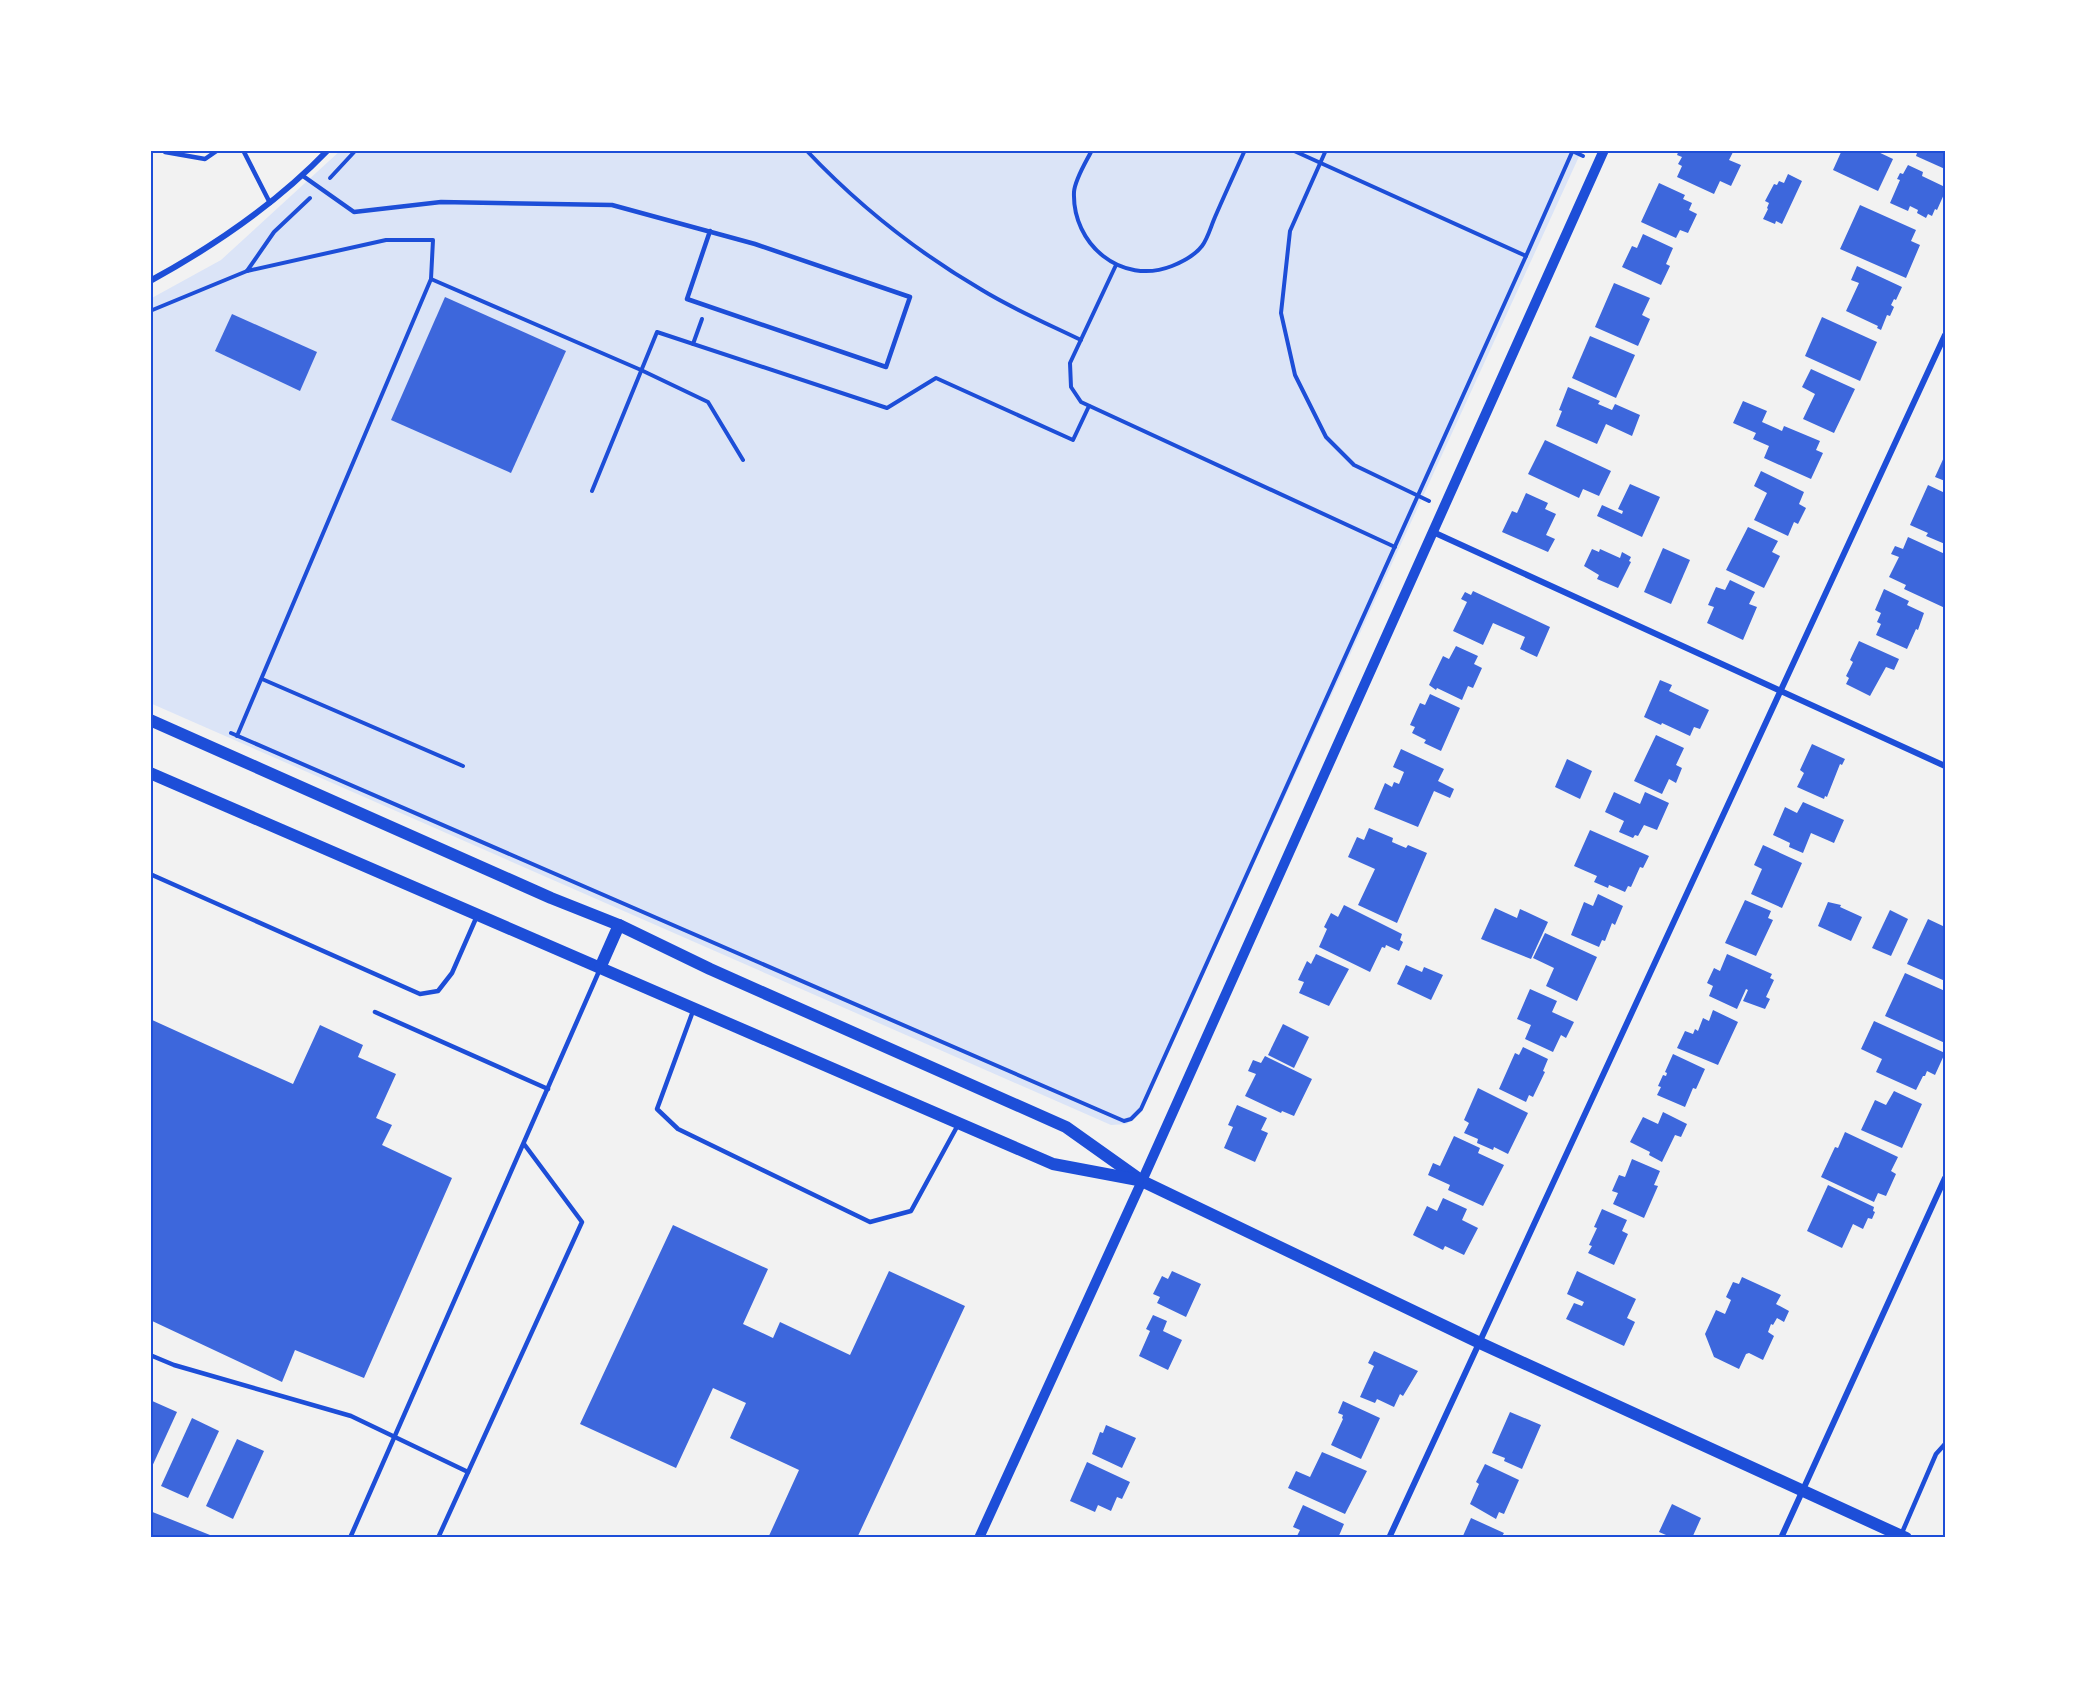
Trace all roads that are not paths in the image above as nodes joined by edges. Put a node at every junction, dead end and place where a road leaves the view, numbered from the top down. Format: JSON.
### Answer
{"nodes":[{"id":1,"x":164,"y":150,"type":"edge"},
{"id":2,"x":218,"y":150,"type":"edge"},
{"id":3,"x":243,"y":150,"type":"edge"},
{"id":4,"x":328,"y":150,"type":"edge"},
{"id":5,"x":1604,"y":150,"type":"edge"},
{"id":6,"x":303,"y":176,"type":"junction"},
{"id":7,"x":270,"y":203,"type":"junction"},
{"id":8,"x":710,"y":231,"type":"junction"},
{"id":9,"x":150,"y":281,"type":"edge"},
{"id":10,"x":1945,"y":335,"type":"edge"},
{"id":11,"x":1432,"y":532,"type":"junction"},
{"id":12,"x":1781,"y":691,"type":"junction"},
{"id":13,"x":150,"y":720,"type":"edge"},
{"id":14,"x":1945,"y":766,"type":"edge"},
{"id":15,"x":150,"y":772,"type":"edge"},
{"id":16,"x":150,"y":874,"type":"edge"},
{"id":17,"x":478,"y":915,"type":"junction"},
{"id":18,"x":619,"y":925,"type":"junction"},
{"id":19,"x":600,"y":968,"type":"junction"},
{"id":20,"x":694,"y":1008,"type":"junction"},
{"id":21,"x":375,"y":1012,"type":"dead end"},
{"id":22,"x":548,"y":1089,"type":"junction"},
{"id":23,"x":959,"y":1123,"type":"junction"},
{"id":24,"x":524,"y":1144,"type":"junction"},
{"id":25,"x":1945,"y":1178,"type":"edge"},
{"id":26,"x":1142,"y":1181,"type":"junction"},
{"id":27,"x":1480,"y":1343,"type":"junction"},
{"id":28,"x":150,"y":1355,"type":"edge"},
{"id":29,"x":396,"y":1437,"type":"junction"},
{"id":30,"x":1945,"y":1444,"type":"edge"},
{"id":31,"x":468,"y":1472,"type":"junction"},
{"id":32,"x":1802,"y":1491,"type":"junction"},
{"id":33,"x":1903,"y":1537,"type":"edge"},
{"id":34,"x":350,"y":1538,"type":"edge"},
{"id":35,"x":438,"y":1538,"type":"edge"},
{"id":36,"x":979,"y":1538,"type":"edge"},
{"id":37,"x":1389,"y":1538,"type":"edge"},
{"id":38,"x":1781,"y":1538,"type":"edge"}],
"edges":[{"from":1,"to":2,"type":"lane"},
{"from":3,"to":7,"type":"lane"},
{"from":4,"to":6,"type":"street"},
{"from":5,"to":11,"type":"street"},
{"from":6,"to":7,"type":"street"},
{"from":6,"to":8,"type":"lane"},
{"from":7,"to":9,"type":"street"},
{"from":8,"to":8,"type":"lane"},
{"from":10,"to":12,"type":"street"},
{"from":11,"to":12,"type":"street"},
{"from":11,"to":26,"type":"street"},
{"from":12,"to":14,"type":"street"},
{"from":12,"to":27,"type":"street"},
{"from":13,"to":18,"type":"main road"},
{"from":15,"to":17,"type":"main road"},
{"from":16,"to":17,"type":"lane"},
{"from":17,"to":19,"type":"main road"},
{"from":18,"to":19,"type":"main road"},
{"from":18,"to":26,"type":"main road"},
{"from":19,"to":20,"type":"main road"},
{"from":19,"to":22,"type":"lane"},
{"from":20,"to":23,"type":"main road"},
{"from":20,"to":23,"type":"lane"},
{"from":21,"to":22,"type":"lane"},
{"from":22,"to":24,"type":"lane"},
{"from":23,"to":26,"type":"main road"},
{"from":24,"to":29,"type":"lane"},
{"from":24,"to":31,"type":"lane"},
{"from":25,"to":32,"type":"street"},
{"from":26,"to":27,"type":"main road"},
{"from":26,"to":36,"type":"street"},
{"from":27,"to":32,"type":"main road"},
{"from":27,"to":37,"type":"street"},
{"from":28,"to":29,"type":"lane"},
{"from":29,"to":31,"type":"lane"},
{"from":29,"to":34,"type":"lane"},
{"from":30,"to":33,"type":"lane"},
{"from":31,"to":35,"type":"lane"},
{"from":32,"to":33,"type":"main road"},
{"from":32,"to":38,"type":"street"}]}
